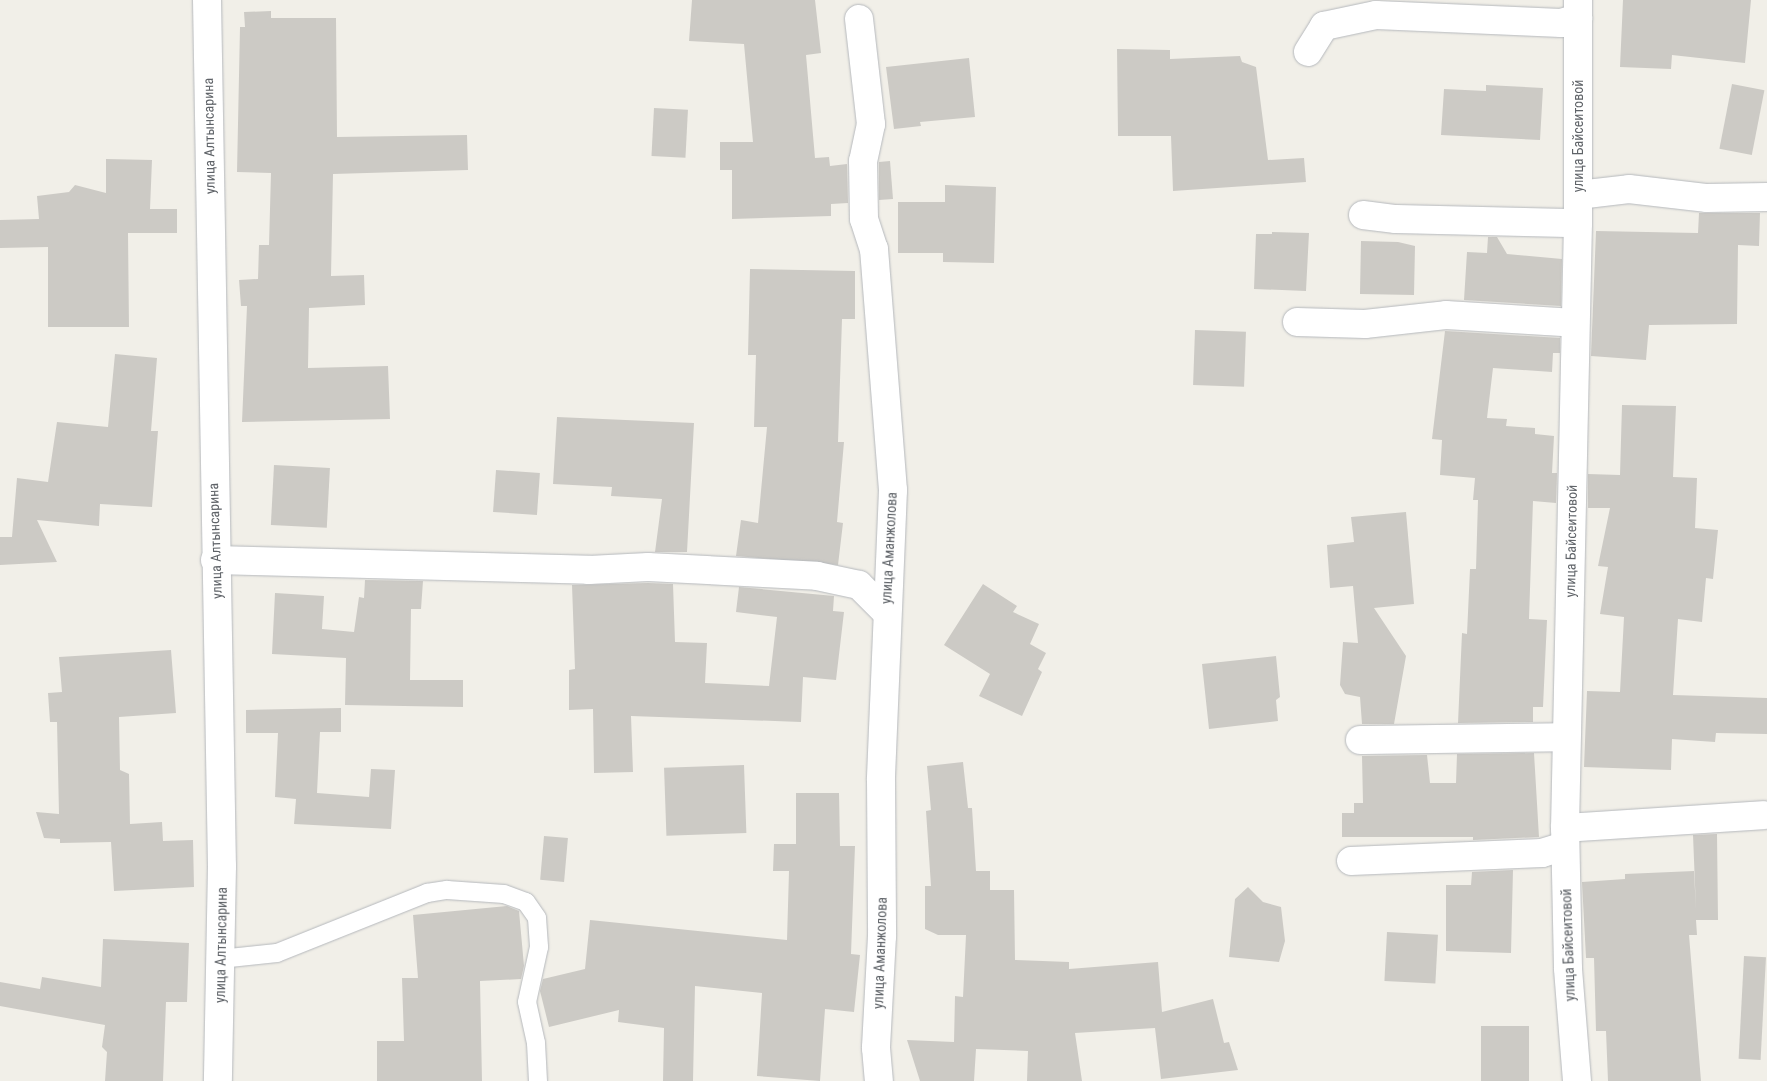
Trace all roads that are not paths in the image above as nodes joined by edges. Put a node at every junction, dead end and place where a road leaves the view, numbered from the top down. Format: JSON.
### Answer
{"nodes":[{"id":1,"x":207,"y":0,"type":"edge"},
{"id":2,"x":1578,"y":9,"type":"edge"},
{"id":3,"x":859,"y":19,"type":"dead end"},
{"id":4,"x":1308,"y":52,"type":"dead end"},
{"id":5,"x":1578,"y":195,"type":"junction"},
{"id":6,"x":1767,"y":197,"type":"edge"},
{"id":7,"x":1363,"y":215,"type":"dead end"},
{"id":8,"x":1578,"y":223,"type":"junction"},
{"id":9,"x":1297,"y":322,"type":"dead end"},
{"id":10,"x":1575,"y":323,"type":"junction"},
{"id":11,"x":215,"y":560,"type":"junction"},
{"id":12,"x":885,"y":611,"type":"junction"},
{"id":13,"x":1565,"y":737,"type":"junction"},
{"id":14,"x":1360,"y":740,"type":"dead end"},
{"id":15,"x":1764,"y":815,"type":"dead end"},
{"id":16,"x":1565,"y":837,"type":"junction"},
{"id":17,"x":1351,"y":861,"type":"dead end"},
{"id":18,"x":220,"y":959,"type":"junction"},
{"id":19,"x":218,"y":1081,"type":"edge"},
{"id":20,"x":538,"y":1081,"type":"edge"},
{"id":21,"x":879,"y":1081,"type":"edge"},
{"id":22,"x":1577,"y":1081,"type":"edge"}],
"edges":[{"from":1,"to":11,"type":"street","name":"улица Алтынсарина"},
{"from":2,"to":4,"type":"street"},
{"from":2,"to":5,"type":"street","name":"улица Байсеитовой"},
{"from":3,"to":12,"type":"street","name":"улица Аманжолова"},
{"from":5,"to":6,"type":"street"},
{"from":5,"to":8,"type":"street","name":"улица Байсеитовой"},
{"from":7,"to":8,"type":"street"},
{"from":8,"to":10,"type":"street","name":"улица Байсеитовой"},
{"from":9,"to":10,"type":"street"},
{"from":10,"to":13,"type":"street","name":"улица Байсеитовой"},
{"from":11,"to":12,"type":"street"},
{"from":11,"to":18,"type":"street","name":"улица Алтынсарина"},
{"from":12,"to":21,"type":"street","name":"улица Аманжолова"},
{"from":13,"to":14,"type":"street"},
{"from":13,"to":16,"type":"street","name":"улица Байсеитовой"},
{"from":15,"to":16,"type":"street"},
{"from":16,"to":17,"type":"street"},
{"from":16,"to":22,"type":"street","name":"улица Байсеитовой"},
{"from":18,"to":19,"type":"street","name":"улица Алтынсарина"},
{"from":18,"to":20,"type":"lane"}]}
